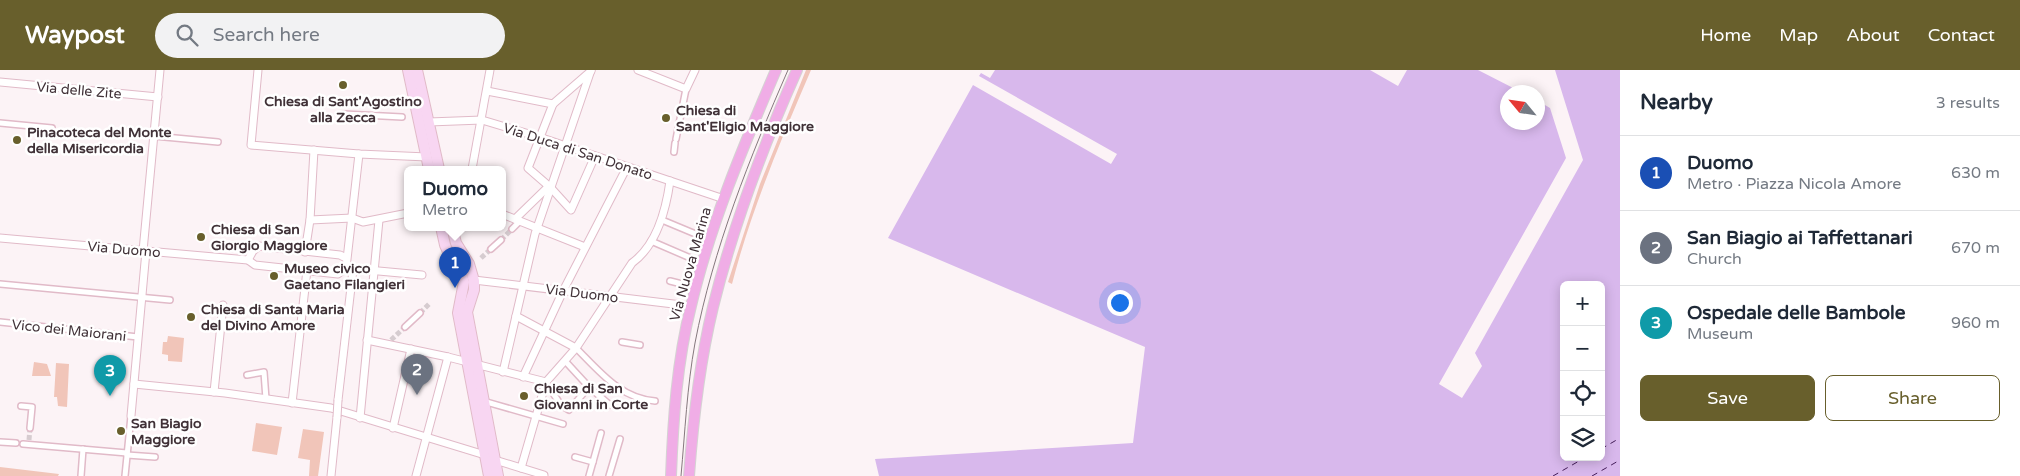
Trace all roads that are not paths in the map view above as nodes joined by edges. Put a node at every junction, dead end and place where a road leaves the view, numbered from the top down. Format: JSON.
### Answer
{"nodes":[{"id":1,"x":160,"y":70,"type":"edge"},
{"id":2,"x":258,"y":70,"type":"edge"},
{"id":3,"x":408,"y":70,"type":"edge"},
{"id":4,"x":417,"y":70,"type":"edge"},
{"id":5,"x":490,"y":70,"type":"edge"},
{"id":6,"x":591,"y":70,"type":"edge"},
{"id":7,"x":638,"y":70,"type":"edge"},
{"id":8,"x":695,"y":70,"type":"edge"},
{"id":9,"x":776,"y":70,"type":"edge"},
{"id":10,"x":796,"y":70,"type":"edge"},
{"id":11,"x":0,"y":82,"type":"edge"},
{"id":12,"x":686,"y":89,"type":"junction"},
{"id":13,"x":487,"y":90,"type":"junction"},
{"id":14,"x":158,"y":97,"type":"junction"},
{"id":15,"x":553,"y":104,"type":"junction"},
{"id":16,"x":344,"y":114,"type":"dead end"},
{"id":17,"x":402,"y":117,"type":"dead end"},
{"id":18,"x":482,"y":120,"type":"junction"},
{"id":19,"x":429,"y":122,"type":"junction"},
{"id":20,"x":0,"y":123,"type":"edge"},
{"id":21,"x":52,"y":128,"type":"dead end"},
{"id":22,"x":154,"y":136,"type":"junction"},
{"id":23,"x":540,"y":137,"type":"junction"},
{"id":24,"x":218,"y":142,"type":"dead end"},
{"id":25,"x":565,"y":145,"type":"junction"},
{"id":26,"x":314,"y":150,"type":"junction"},
{"id":27,"x":674,"y":152,"type":"dead end"},
{"id":28,"x":358,"y":154,"type":"junction"},
{"id":29,"x":595,"y":156,"type":"junction"},
{"id":30,"x":426,"y":157,"type":"junction"},
{"id":31,"x":428,"y":166,"type":"edge"},
{"id":32,"x":438,"y":166,"type":"edge"},
{"id":33,"x":473,"y":166,"type":"edge"},
{"id":34,"x":627,"y":168,"type":"junction"},
{"id":35,"x":670,"y":182,"type":"junction"},
{"id":36,"x":550,"y":187,"type":"junction"},
{"id":37,"x":724,"y":199,"type":"junction"},
{"id":38,"x":404,"y":214,"type":"edge"},
{"id":39,"x":506,"y":216,"type":"edge"},
{"id":40,"x":352,"y":218,"type":"junction"},
{"id":41,"x":310,"y":220,"type":"junction"},
{"id":42,"x":379,"y":220,"type":"junction"},
{"id":43,"x":516,"y":220,"type":"junction"},
{"id":44,"x":662,"y":220,"type":"junction"},
{"id":45,"x":537,"y":228,"type":"junction"},
{"id":46,"x":512,"y":230,"type":"tunnel mouth"},
{"id":47,"x":443,"y":231,"type":"edge"},
{"id":48,"x":452,"y":231,"type":"edge"},
{"id":49,"x":0,"y":238,"type":"edge"},
{"id":50,"x":501,"y":240,"type":"tunnel mouth"},
{"id":51,"x":710,"y":240,"type":"junction"},
{"id":52,"x":651,"y":241,"type":"junction"},
{"id":53,"x":450,"y":244,"type":"junction"},
{"id":54,"x":585,"y":247,"type":"junction"},
{"id":55,"x":490,"y":249,"type":"tunnel mouth"},
{"id":56,"x":145,"y":251,"type":"junction"},
{"id":57,"x":305,"y":252,"type":"junction"},
{"id":58,"x":346,"y":258,"type":"junction"},
{"id":59,"x":248,"y":260,"type":"junction"},
{"id":60,"x":703,"y":263,"type":"junction"},
{"id":61,"x":349,"y":269,"type":"junction"},
{"id":62,"x":307,"y":270,"type":"junction"},
{"id":63,"x":374,"y":272,"type":"junction"},
{"id":64,"x":422,"y":276,"type":"dead end"},
{"id":65,"x":474,"y":280,"type":"junction"},
{"id":66,"x":670,"y":281,"type":"dead end"},
{"id":67,"x":0,"y":284,"type":"edge"},
{"id":68,"x":523,"y":286,"type":"junction"},
{"id":69,"x":690,"y":286,"type":"dead end"},
{"id":70,"x":563,"y":290,"type":"junction"},
{"id":71,"x":610,"y":296,"type":"junction"},
{"id":72,"x":142,"y":297,"type":"junction"},
{"id":73,"x":170,"y":300,"type":"dead end"},
{"id":74,"x":223,"y":305,"type":"dead end"},
{"id":75,"x":690,"y":306,"type":"junction"},
{"id":76,"x":420,"y":313,"type":"tunnel mouth"},
{"id":77,"x":462,"y":313,"type":"junction"},
{"id":78,"x":516,"y":316,"type":"junction"},
{"id":79,"x":0,"y":322,"type":"edge"},
{"id":80,"x":405,"y":327,"type":"tunnel mouth"},
{"id":81,"x":545,"y":330,"type":"junction"},
{"id":82,"x":138,"y":337,"type":"junction"},
{"id":83,"x":367,"y":340,"type":"junction"},
{"id":84,"x":622,"y":342,"type":"dead end"},
{"id":85,"x":640,"y":345,"type":"dead end"},
{"id":86,"x":576,"y":348,"type":"junction"},
{"id":87,"x":411,"y":350,"type":"junction"},
{"id":88,"x":448,"y":357,"type":"junction"},
{"id":89,"x":566,"y":362,"type":"junction"},
{"id":90,"x":472,"y":364,"type":"junction"},
{"id":91,"x":503,"y":372,"type":"junction"},
{"id":92,"x":247,"y":375,"type":"dead end"},
{"id":93,"x":523,"y":377,"type":"junction"},
{"id":94,"x":546,"y":382,"type":"junction"},
{"id":95,"x":134,"y":384,"type":"junction"},
{"id":96,"x":590,"y":387,"type":"junction"},
{"id":97,"x":214,"y":392,"type":"junction"},
{"id":98,"x":266,"y":399,"type":"junction"},
{"id":99,"x":483,"y":401,"type":"junction"},
{"id":100,"x":655,"y":401,"type":"dead end"},
{"id":101,"x":292,"y":403,"type":"junction"},
{"id":102,"x":610,"y":405,"type":"dead end"},
{"id":103,"x":21,"y":406,"type":"dead end"},
{"id":104,"x":340,"y":414,"type":"junction"},
{"id":105,"x":131,"y":416,"type":"joint"},
{"id":106,"x":536,"y":416,"type":"junction"},
{"id":107,"x":360,"y":418,"type":"junction"},
{"id":108,"x":563,"y":424,"type":"dead end"},
{"id":109,"x":30,"y":428,"type":"tunnel mouth"},
{"id":110,"x":393,"y":428,"type":"junction"},
{"id":111,"x":601,"y":434,"type":"dead end"},
{"id":112,"x":426,"y":437,"type":"junction"},
{"id":113,"x":620,"y":440,"type":"dead end"},
{"id":114,"x":0,"y":442,"type":"edge"},
{"id":115,"x":16,"y":443,"type":"dead end"},
{"id":116,"x":27,"y":443,"type":"dead end"},
{"id":117,"x":83,"y":449,"type":"junction"},
{"id":118,"x":127,"y":454,"type":"junction"},
{"id":119,"x":155,"y":456,"type":"dead end"},
{"id":120,"x":490,"y":457,"type":"junction"},
{"id":121,"x":575,"y":457,"type":"dead end"},
{"id":122,"x":593,"y":462,"type":"junction"},
{"id":123,"x":521,"y":468,"type":"junction"},
{"id":124,"x":544,"y":475,"type":"edge"},
{"id":125,"x":81,"y":476,"type":"edge"},
{"id":126,"x":125,"y":476,"type":"edge"},
{"id":127,"x":331,"y":476,"type":"edge"},
{"id":128,"x":416,"y":476,"type":"edge"},
{"id":129,"x":489,"y":476,"type":"edge"},
{"id":130,"x":498,"y":476,"type":"edge"},
{"id":131,"x":589,"y":476,"type":"edge"},
{"id":132,"x":609,"y":476,"type":"edge"},
{"id":133,"x":671,"y":476,"type":"edge"},
{"id":134,"x":689,"y":476,"type":"edge"}],
"edges":[{"from":1,"to":14,"type":"street"},
{"from":2,"to":26,"type":"street"},
{"from":3,"to":30,"type":"main road"},
{"from":4,"to":19,"type":"main road"},
{"from":5,"to":13,"type":"street"},
{"from":6,"to":15,"type":"street"},
{"from":6,"to":25,"type":"street"},
{"from":7,"to":12,"type":"street"},
{"from":8,"to":12,"type":"street"},
{"from":9,"to":37,"type":"main road","name":"Via Nuova Marina"},
{"from":10,"to":134,"type":"main road"},
{"from":11,"to":14,"type":"street","name":"Via delle Zite"},
{"from":12,"to":27,"type":"street"},
{"from":13,"to":15,"type":"street"},
{"from":13,"to":18,"type":"street"},
{"from":14,"to":22,"type":"street"},
{"from":15,"to":23,"type":"street"},
{"from":16,"to":17,"type":"street"},
{"from":18,"to":19,"type":"street","name":"Via Duca di San Donato"},
{"from":18,"to":23,"type":"street","name":"Via Duca di San Donato"},
{"from":18,"to":33,"type":"street"},
{"from":19,"to":32,"type":"main road"},
{"from":20,"to":21,"type":"street"},
{"from":22,"to":24,"type":"street"},
{"from":22,"to":56,"type":"street"},
{"from":23,"to":25,"type":"street","name":"Via Duca di San Donato"},
{"from":23,"to":36,"type":"street"},
{"from":25,"to":29,"type":"street","name":"Via Duca di San Donato"},
{"from":25,"to":36,"type":"street"},
{"from":26,"to":28,"type":"street"},
{"from":26,"to":41,"type":"street"},
{"from":28,"to":30,"type":"street"},
{"from":28,"to":40,"type":"street"},
{"from":29,"to":34,"type":"street","name":"Via Duca di San Donato"},
{"from":29,"to":36,"type":"street"},
{"from":30,"to":31,"type":"main road"},
{"from":34,"to":35,"type":"street","name":"Via Duca di San Donato"},
{"from":34,"to":54,"type":"street"},
{"from":35,"to":37,"type":"street","name":"Via Duca di San Donato"},
{"from":35,"to":44,"type":"street"},
{"from":36,"to":43,"type":"street"},
{"from":36,"to":45,"type":"street"},
{"from":37,"to":51,"type":"main road","name":"Via Nuova Marina"},
{"from":38,"to":42,"type":"street"},
{"from":39,"to":43,"type":"street"},
{"from":40,"to":41,"type":"street"},
{"from":40,"to":42,"type":"street"},
{"from":40,"to":58,"type":"street"},
{"from":41,"to":57,"type":"street"},
{"from":42,"to":63,"type":"street"},
{"from":43,"to":45,"type":"street"},
{"from":43,"to":46,"type":"street"},
{"from":44,"to":51,"type":"street"},
{"from":44,"to":52,"type":"street"},
{"from":45,"to":54,"type":"street"},
{"from":45,"to":68,"type":"street"},
{"from":47,"to":53,"type":"main road"},
{"from":48,"to":53,"type":"main road"},
{"from":49,"to":56,"type":"street","name":"Via Duomo"},
{"from":50,"to":55,"type":"street"},
{"from":51,"to":60,"type":"main road","name":"Via Nuova Marina"},
{"from":52,"to":60,"type":"street"},
{"from":52,"to":71,"type":"street"},
{"from":53,"to":65,"type":"main road"},
{"from":53,"to":77,"type":"main road"},
{"from":54,"to":70,"type":"street"},
{"from":56,"to":59,"type":"street","name":"Via Duomo"},
{"from":56,"to":72,"type":"street"},
{"from":57,"to":58,"type":"street"},
{"from":57,"to":59,"type":"street"},
{"from":58,"to":61,"type":"street"},
{"from":59,"to":62,"type":"street","name":"Via Duomo"},
{"from":60,"to":75,"type":"main road","name":"Via Nuova Marina"},
{"from":61,"to":62,"type":"street","name":"Via Duomo"},
{"from":61,"to":63,"type":"street","name":"Via Duomo"},
{"from":61,"to":104,"type":"street","bridge":true},
{"from":62,"to":101,"type":"street"},
{"from":63,"to":64,"type":"street","name":"Via Duomo"},
{"from":63,"to":83,"type":"street"},
{"from":65,"to":68,"type":"street","name":"Via Duomo"},
{"from":65,"to":77,"type":"main road"},
{"from":66,"to":69,"type":"street"},
{"from":67,"to":72,"type":"street"},
{"from":68,"to":70,"type":"street","name":"Via Duomo"},
{"from":68,"to":78,"type":"street"},
{"from":70,"to":71,"type":"street","name":"Via Duomo"},
{"from":70,"to":81,"type":"street"},
{"from":71,"to":75,"type":"street","name":"Via Duomo"},
{"from":71,"to":86,"type":"street"},
{"from":72,"to":73,"type":"street"},
{"from":72,"to":82,"type":"street"},
{"from":74,"to":97,"type":"street"},
{"from":75,"to":133,"type":"main road","name":"Via Nuova Marina"},
{"from":76,"to":80,"type":"street"},
{"from":77,"to":90,"type":"main road"},
{"from":78,"to":81,"type":"street"},
{"from":78,"to":91,"type":"street"},
{"from":79,"to":82,"type":"street","name":"Vico dei Maiorani"},
{"from":81,"to":86,"type":"street"},
{"from":81,"to":93,"type":"street"},
{"from":82,"to":95,"type":"street"},
{"from":83,"to":87,"type":"street"},
{"from":83,"to":107,"type":"street"},
{"from":84,"to":85,"type":"street"},
{"from":86,"to":89,"type":"street"},
{"from":86,"to":100,"type":"street"},
{"from":87,"to":88,"type":"street"},
{"from":87,"to":110,"type":"street"},
{"from":88,"to":90,"type":"street"},
{"from":88,"to":112,"type":"street"},
{"from":89,"to":94,"type":"street"},
{"from":89,"to":96,"type":"street"},
{"from":90,"to":91,"type":"street"},
{"from":90,"to":99,"type":"main road"},
{"from":90,"to":120,"type":"main road"},
{"from":91,"to":93,"type":"street"},
{"from":92,"to":98,"type":"street"},
{"from":93,"to":94,"type":"street"},
{"from":94,"to":96,"type":"street"},
{"from":94,"to":106,"type":"street"},
{"from":95,"to":97,"type":"street"},
{"from":95,"to":105,"type":"street"},
{"from":96,"to":102,"type":"street"},
{"from":97,"to":98,"type":"street"},
{"from":98,"to":101,"type":"street"},
{"from":99,"to":106,"type":"street"},
{"from":99,"to":120,"type":"main road"},
{"from":101,"to":104,"type":"street"},
{"from":103,"to":109,"type":"street"},
{"from":104,"to":107,"type":"street"},
{"from":104,"to":127,"type":"street"},
{"from":105,"to":118,"type":"street"},
{"from":106,"to":108,"type":"street"},
{"from":106,"to":123,"type":"street"},
{"from":107,"to":110,"type":"street"},
{"from":110,"to":112,"type":"street"},
{"from":111,"to":122,"type":"street"},
{"from":112,"to":120,"type":"street"},
{"from":112,"to":128,"type":"street"},
{"from":113,"to":132,"type":"street"},
{"from":114,"to":115,"type":"street"},
{"from":116,"to":117,"type":"street"},
{"from":117,"to":118,"type":"street"},
{"from":117,"to":125,"type":"street"},
{"from":118,"to":119,"type":"street"},
{"from":118,"to":126,"type":"street"},
{"from":120,"to":123,"type":"street"},
{"from":120,"to":129,"type":"main road"},
{"from":120,"to":130,"type":"main road"},
{"from":121,"to":122,"type":"street"},
{"from":122,"to":131,"type":"street"},
{"from":123,"to":124,"type":"street"}]}
